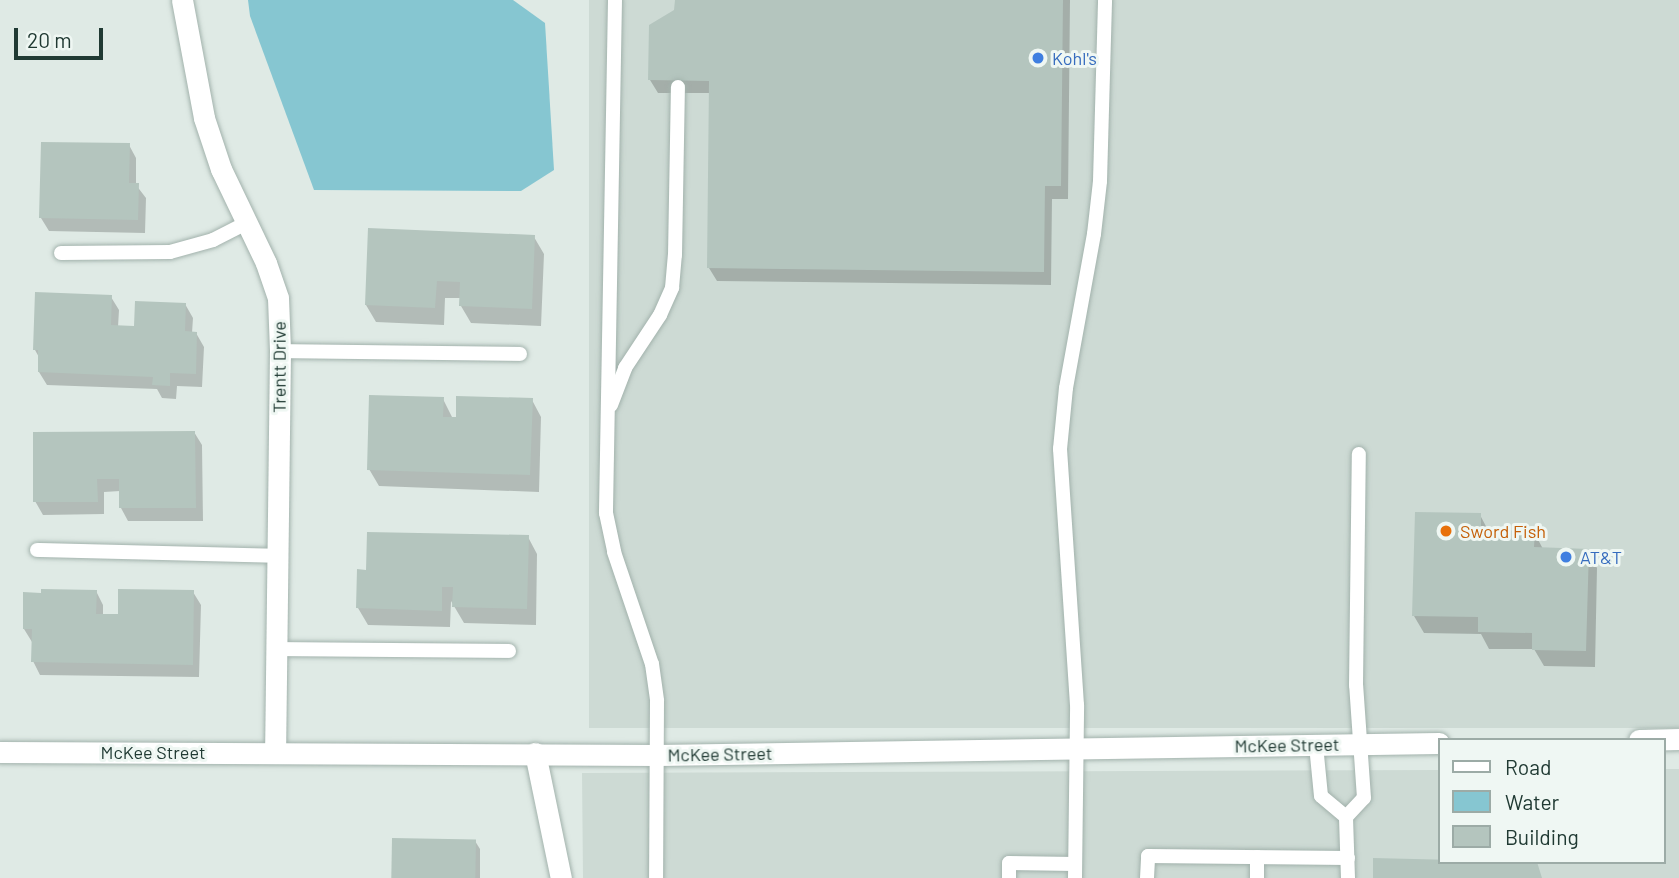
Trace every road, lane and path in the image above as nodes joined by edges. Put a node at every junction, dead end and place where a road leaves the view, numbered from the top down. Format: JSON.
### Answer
{"nodes":[{"id":1,"x":182,"y":0,"type":"edge"},
{"id":2,"x":615,"y":0,"type":"edge"},
{"id":3,"x":1105,"y":0,"type":"edge"},
{"id":4,"x":678,"y":87,"type":"dead end"},
{"id":5,"x":247,"y":223,"type":"junction"},
{"id":6,"x":61,"y":253,"type":"dead end"},
{"id":7,"x":280,"y":351,"type":"junction"},
{"id":8,"x":520,"y":354,"type":"dead end"},
{"id":9,"x":606,"y":431,"type":"junction"},
{"id":10,"x":1359,"y":454,"type":"dead end"},
{"id":11,"x":37,"y":550,"type":"dead end"},
{"id":12,"x":278,"y":556,"type":"junction"},
{"id":13,"x":276,"y":649,"type":"junction"},
{"id":14,"x":509,"y":651,"type":"dead end"},
{"id":15,"x":1438,"y":743,"type":"edge"},
{"id":16,"x":1360,"y":744,"type":"junction"},
{"id":17,"x":1316,"y":745,"type":"junction"},
{"id":18,"x":1077,"y":748,"type":"junction"},
{"id":19,"x":275,"y":751,"type":"junction"},
{"id":20,"x":0,"y":752,"type":"edge"},
{"id":21,"x":535,"y":753,"type":"junction"},
{"id":22,"x":658,"y":755,"type":"junction"},
{"id":23,"x":1346,"y":817,"type":"junction"},
{"id":24,"x":1257,"y":858,"type":"junction"},
{"id":25,"x":1348,"y":858,"type":"junction"},
{"id":26,"x":1075,"y":871,"type":"edge"},
{"id":27,"x":561,"y":878,"type":"edge"},
{"id":28,"x":656,"y":878,"type":"edge"},
{"id":29,"x":1009,"y":878,"type":"edge"},
{"id":30,"x":1147,"y":878,"type":"edge"},
{"id":31,"x":1256,"y":878,"type":"edge"},
{"id":32,"x":1348,"y":878,"type":"edge"}],
"edges":[{"from":1,"to":5,"type":"street","name":"Trentt Drive"},
{"from":2,"to":9,"type":"lane"},
{"from":3,"to":18,"type":"lane"},
{"from":4,"to":9,"type":"lane"},
{"from":5,"to":6,"type":"lane"},
{"from":5,"to":7,"type":"street","name":"Trentt Drive"},
{"from":7,"to":8,"type":"lane"},
{"from":7,"to":12,"type":"street","name":"Trentt Drive"},
{"from":9,"to":22,"type":"lane"},
{"from":10,"to":16,"type":"lane"},
{"from":11,"to":12,"type":"lane"},
{"from":12,"to":13,"type":"street","name":"Trentt Drive"},
{"from":13,"to":14,"type":"lane"},
{"from":13,"to":19,"type":"street","name":"Trentt Drive"},
{"from":15,"to":16,"type":"street","name":"McKee Street"},
{"from":16,"to":17,"type":"street","name":"McKee Street"},
{"from":16,"to":23,"type":"lane"},
{"from":17,"to":18,"type":"street","name":"McKee Street"},
{"from":17,"to":23,"type":"lane"},
{"from":18,"to":22,"type":"street","name":"McKee Street"},
{"from":18,"to":26,"type":"lane"},
{"from":19,"to":20,"type":"street","name":"McKee Street"},
{"from":19,"to":21,"type":"street","name":"McKee Street"},
{"from":21,"to":22,"type":"street","name":"McKee Street"},
{"from":21,"to":27,"type":"street"},
{"from":22,"to":28,"type":"lane"},
{"from":23,"to":25,"type":"lane"},
{"from":24,"to":25,"type":"lane"},
{"from":24,"to":30,"type":"lane"},
{"from":24,"to":31,"type":"lane"},
{"from":25,"to":32,"type":"lane"},
{"from":26,"to":29,"type":"lane"}]}
